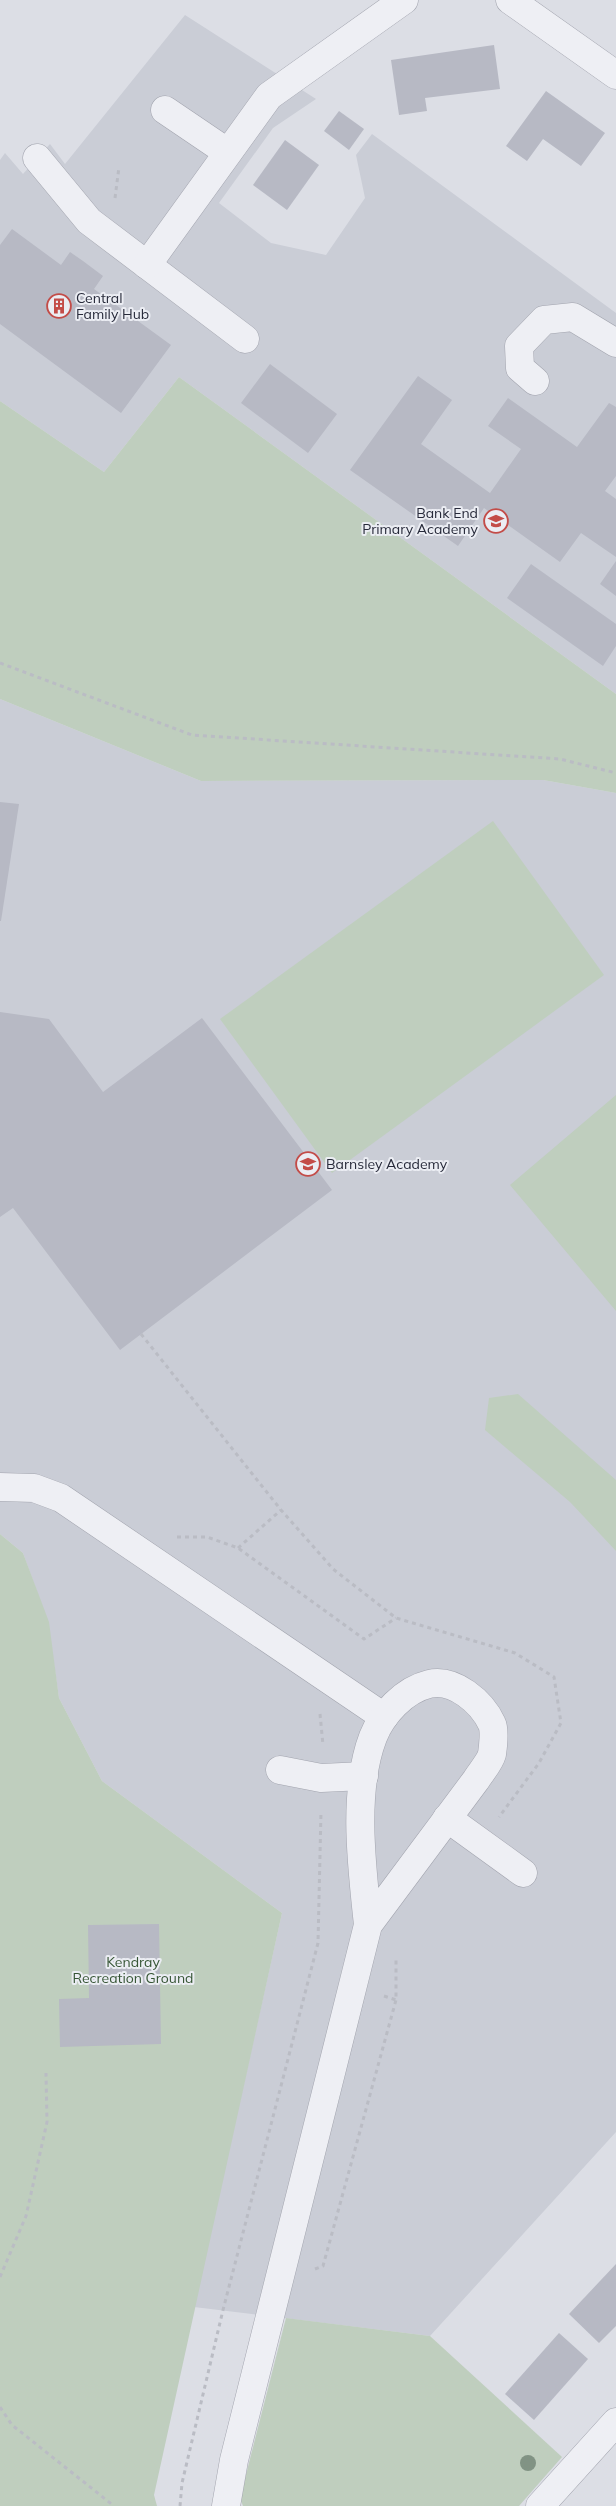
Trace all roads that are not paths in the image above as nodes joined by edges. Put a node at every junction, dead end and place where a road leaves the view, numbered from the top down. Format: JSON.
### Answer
{"nodes":[{"id":1,"x":404,"y":0,"type":"edge"},
{"id":2,"x":510,"y":0,"type":"edge"},
{"id":3,"x":616,"y":76,"type":"edge"},
{"id":4,"x":165,"y":110,"type":"dead end"},
{"id":5,"x":227,"y":152,"type":"junction"},
{"id":6,"x":37,"y":158,"type":"dead end"},
{"id":7,"x":147,"y":265,"type":"junction"},
{"id":8,"x":245,"y":339,"type":"dead end"},
{"id":9,"x":616,"y":342,"type":"edge"},
{"id":10,"x":535,"y":381,"type":"dead end"},
{"id":11,"x":0,"y":1487,"type":"edge"},
{"id":12,"x":384,"y":1717,"type":"junction"},
{"id":13,"x":280,"y":1770,"type":"dead end"},
{"id":14,"x":364,"y":1776,"type":"junction"},
{"id":15,"x":446,"y":1818,"type":"junction"},
{"id":16,"x":523,"y":1873,"type":"dead end"},
{"id":17,"x":368,"y":1925,"type":"junction"},
{"id":18,"x":616,"y":2422,"type":"edge"},
{"id":19,"x":226,"y":2506,"type":"edge"},
{"id":20,"x":540,"y":2506,"type":"edge"}],
"edges":[{"from":1,"to":5,"type":"street"},
{"from":2,"to":3,"type":"street"},
{"from":4,"to":5,"type":"street"},
{"from":5,"to":7,"type":"street"},
{"from":6,"to":7,"type":"street"},
{"from":7,"to":8,"type":"street"},
{"from":9,"to":10,"type":"street"},
{"from":11,"to":12,"type":"street"},
{"from":12,"to":14,"type":"street"},
{"from":12,"to":15,"type":"street"},
{"from":13,"to":14,"type":"street"},
{"from":14,"to":17,"type":"street"},
{"from":15,"to":16,"type":"street"},
{"from":15,"to":17,"type":"street"},
{"from":17,"to":19,"type":"street"},
{"from":18,"to":20,"type":"street"}]}
